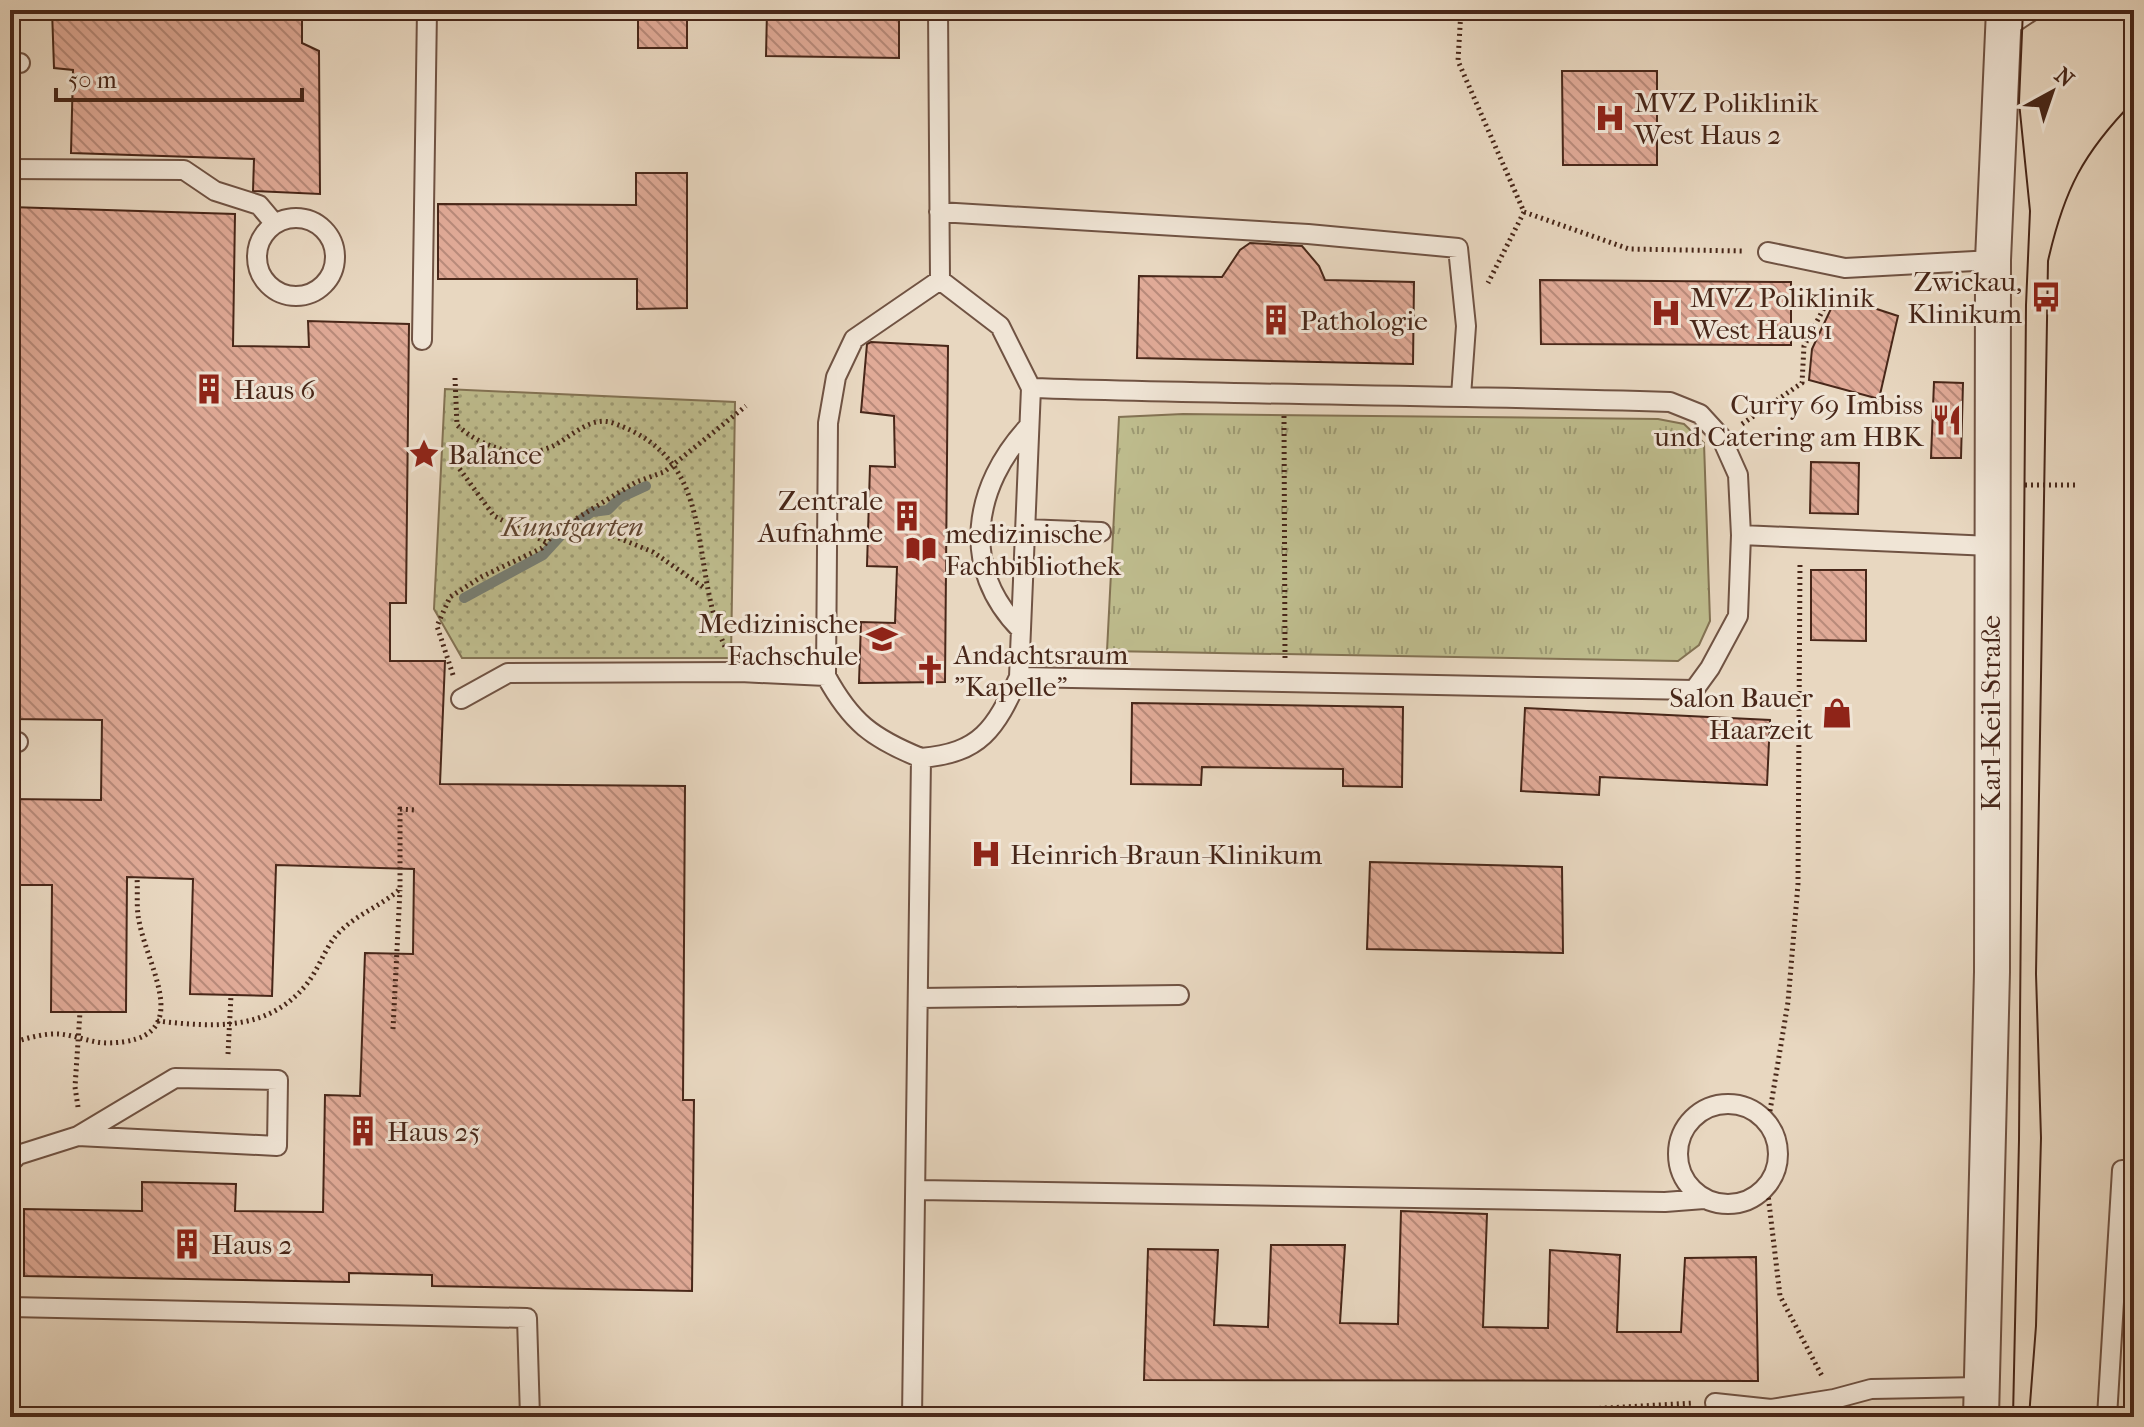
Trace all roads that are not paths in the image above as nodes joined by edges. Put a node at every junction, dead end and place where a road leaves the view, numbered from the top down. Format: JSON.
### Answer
{"nodes":[{"id":1,"x":427,"y":10,"type":"edge"},
{"id":2,"x":938,"y":10,"type":"edge"},
{"id":3,"x":2033,"y":10,"type":"edge"},
{"id":4,"x":2004,"y":20,"type":"edge"},
{"id":5,"x":10,"y":169,"type":"edge"},
{"id":6,"x":939,"y":212,"type":"junction"},
{"id":7,"x":275,"y":224,"type":"junction"},
{"id":8,"x":1768,"y":252,"type":"road end"},
{"id":9,"x":1993,"y":260,"type":"junction"},
{"id":10,"x":940,"y":280,"type":"junction"},
{"id":11,"x":422,"y":340,"type":"dead end"},
{"id":12,"x":1031,"y":388,"type":"junction"},
{"id":13,"x":1461,"y":396,"type":"junction"},
{"id":14,"x":1029,"y":426,"type":"junction"},
{"id":15,"x":1025,"y":529,"type":"junction"},
{"id":16,"x":1101,"y":532,"type":"dead end"},
{"id":17,"x":1741,"y":535,"type":"junction"},
{"id":18,"x":1991,"y":546,"type":"junction"},
{"id":19,"x":1021,"y":630,"type":"junction"},
{"id":20,"x":826,"y":676,"type":"junction"},
{"id":21,"x":1019,"y":677,"type":"junction"},
{"id":22,"x":461,"y":699,"type":"road end"},
{"id":23,"x":921,"y":758,"type":"junction"},
{"id":24,"x":1179,"y":995,"type":"dead end"},
{"id":25,"x":919,"y":998,"type":"junction"},
{"id":26,"x":78,"y":1136,"type":"junction"},
{"id":27,"x":10,"y":1163,"type":"edge"},
{"id":28,"x":2122,"y":1170,"type":"dead end"},
{"id":29,"x":917,"y":1190,"type":"junction"},
{"id":30,"x":1704,"y":1199,"type":"junction"},
{"id":31,"x":10,"y":1307,"type":"edge"},
{"id":32,"x":1981,"y":1402,"type":"edge"},
{"id":33,"x":1715,"y":1403,"type":"road end"},
{"id":34,"x":530,"y":1417,"type":"edge"},
{"id":35,"x":912,"y":1417,"type":"edge"},
{"id":36,"x":2107,"y":1417,"type":"edge"}],
"edges":[{"from":1,"to":11,"type":"lane"},
{"from":2,"to":6,"type":"lane"},
{"from":3,"to":4,"type":"lane"},
{"from":4,"to":9,"type":"street","name":"Karl-Keil-Straße"},
{"from":5,"to":7,"type":"lane"},
{"from":6,"to":10,"type":"lane"},
{"from":6,"to":13,"type":"lane"},
{"from":7,"to":7,"type":"lane"},
{"from":8,"to":9,"type":"lane"},
{"from":9,"to":18,"type":"street","name":"Karl-Keil-Straße"},
{"from":10,"to":12,"type":"lane"},
{"from":10,"to":20,"type":"lane"},
{"from":12,"to":13,"type":"lane"},
{"from":12,"to":14,"type":"lane"},
{"from":13,"to":17,"type":"lane"},
{"from":14,"to":15,"type":"lane"},
{"from":14,"to":19,"type":"lane"},
{"from":15,"to":16,"type":"lane"},
{"from":15,"to":19,"type":"lane"},
{"from":17,"to":18,"type":"lane"},
{"from":17,"to":21,"type":"lane"},
{"from":18,"to":32,"type":"street","name":"Karl-Keil-Straße"},
{"from":19,"to":21,"type":"lane"},
{"from":20,"to":22,"type":"lane"},
{"from":20,"to":23,"type":"lane"},
{"from":21,"to":23,"type":"lane"},
{"from":23,"to":25,"type":"lane"},
{"from":24,"to":25,"type":"lane"},
{"from":25,"to":29,"type":"lane"},
{"from":26,"to":26,"type":"lane"},
{"from":26,"to":27,"type":"lane"},
{"from":28,"to":36,"type":"lane"},
{"from":29,"to":30,"type":"lane"},
{"from":29,"to":35,"type":"lane"},
{"from":30,"to":30,"type":"lane"},
{"from":31,"to":34,"type":"lane"},
{"from":32,"to":33,"type":"lane"}]}
